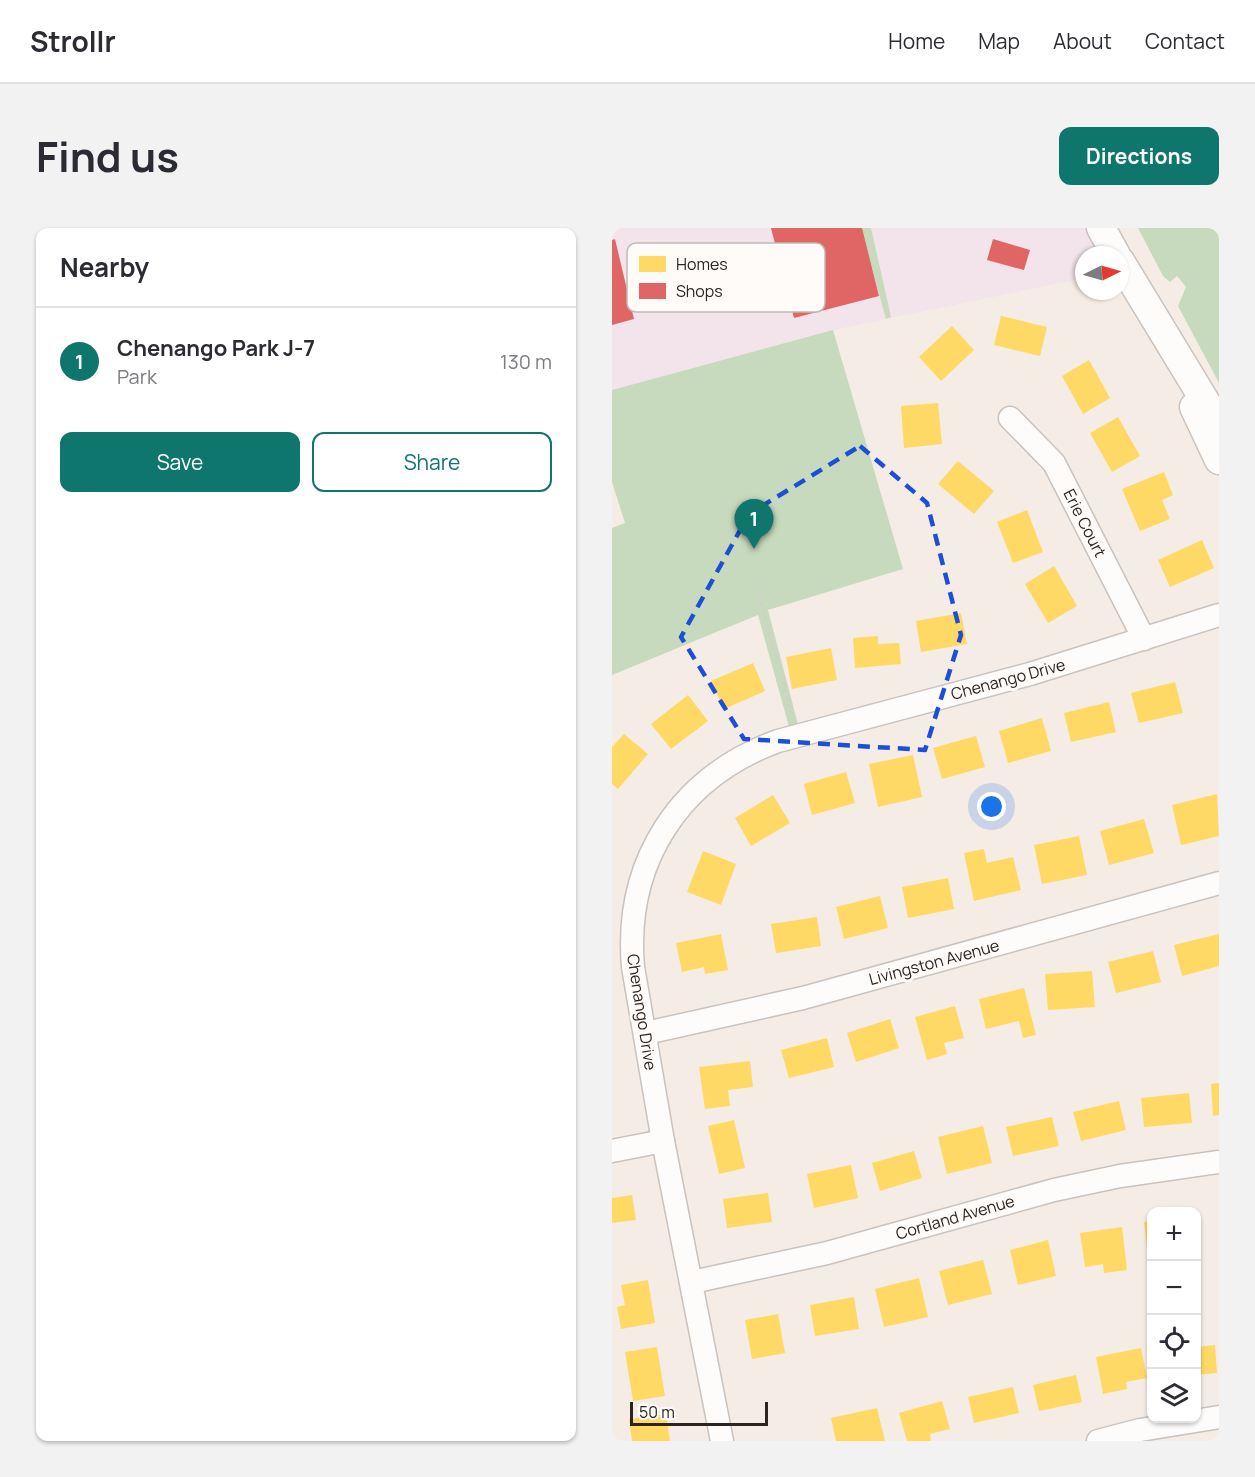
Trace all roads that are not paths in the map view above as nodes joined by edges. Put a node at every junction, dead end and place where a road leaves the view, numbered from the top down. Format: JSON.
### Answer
{"nodes":[{"id":1,"x":1101,"y":228,"type":"edge"},
{"id":2,"x":1111,"y":246,"type":"edge"},
{"id":3,"x":1129,"y":277,"type":"edge"},
{"id":4,"x":1149,"y":313,"type":"junction"},
{"id":5,"x":1010,"y":418,"type":"dead end"},
{"id":6,"x":1219,"y":424,"type":"edge"},
{"id":7,"x":1219,"y":460,"type":"edge"},
{"id":8,"x":1219,"y":615,"type":"edge"},
{"id":9,"x":1144,"y":639,"type":"junction"},
{"id":10,"x":1219,"y":883,"type":"edge"},
{"id":11,"x":646,"y":1033,"type":"junction"},
{"id":12,"x":663,"y":1141,"type":"junction"},
{"id":13,"x":612,"y":1151,"type":"edge"},
{"id":14,"x":1219,"y":1162,"type":"edge"},
{"id":15,"x":692,"y":1282,"type":"junction"},
{"id":16,"x":1219,"y":1417,"type":"edge"},
{"id":17,"x":722,"y":1441,"type":"edge"},
{"id":18,"x":1098,"y":1441,"type":"edge"}],
"edges":[{"from":1,"to":2,"type":"main road"},
{"from":3,"to":4,"type":"main road"},
{"from":4,"to":6,"type":"main road"},
{"from":4,"to":7,"type":"main road"},
{"from":5,"to":9,"type":"street","name":"Erie Court"},
{"from":8,"to":9,"type":"street","name":"Chenango Drive"},
{"from":9,"to":11,"type":"street","name":"Chenango Drive"},
{"from":10,"to":11,"type":"street","name":"Livingston Avenue"},
{"from":11,"to":12,"type":"street","name":"Chenango Drive"},
{"from":12,"to":13,"type":"street"},
{"from":12,"to":15,"type":"street","name":"Chenango Drive"},
{"from":14,"to":15,"type":"street","name":"Cortland Avenue"},
{"from":15,"to":17,"type":"street","name":"Chenango Drive"},
{"from":16,"to":18,"type":"street"}]}
